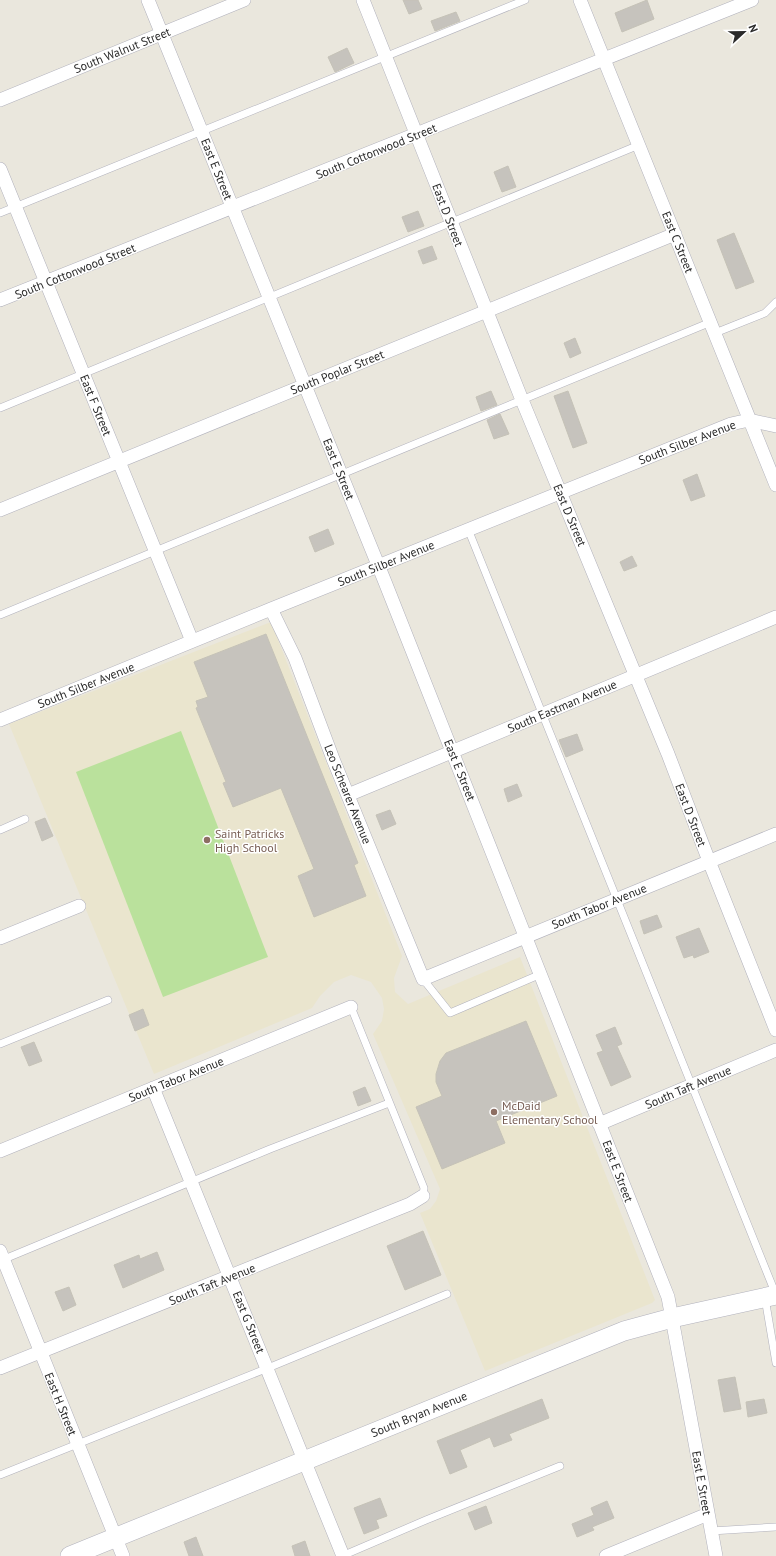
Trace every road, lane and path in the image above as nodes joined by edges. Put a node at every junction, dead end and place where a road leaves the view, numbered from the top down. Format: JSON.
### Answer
{"nodes":[{"id":1,"x":148,"y":0,"type":"edge"},
{"id":2,"x":244,"y":0,"type":"edge"},
{"id":3,"x":363,"y":0,"type":"edge"},
{"id":4,"x":525,"y":0,"type":"edge"},
{"id":5,"x":580,"y":0,"type":"edge"},
{"id":6,"x":752,"y":0,"type":"edge"},
{"id":7,"x":162,"y":34,"type":"junction"},
{"id":8,"x":386,"y":57,"type":"junction"},
{"id":9,"x":604,"y":59,"type":"junction"},
{"id":10,"x":0,"y":100,"type":"edge"},
{"id":11,"x":202,"y":131,"type":"junction"},
{"id":12,"x":416,"y":134,"type":"junction"},
{"id":13,"x":639,"y":146,"type":"junction"},
{"id":14,"x":0,"y":169,"type":"edge"},
{"id":15,"x":15,"y":207,"type":"junction"},
{"id":16,"x":233,"y":208,"type":"junction"},
{"id":17,"x":0,"y":213,"type":"edge"},
{"id":18,"x":451,"y":223,"type":"junction"},
{"id":19,"x":675,"y":234,"type":"junction"},
{"id":20,"x":46,"y":282,"type":"junction"},
{"id":21,"x":269,"y":298,"type":"junction"},
{"id":22,"x":0,"y":300,"type":"edge"},
{"id":23,"x":776,"y":302,"type":"edge"},
{"id":24,"x":486,"y":311,"type":"junction"},
{"id":25,"x":713,"y":328,"type":"junction"},
{"id":26,"x":83,"y":374,"type":"junction"},
{"id":27,"x":305,"y":385,"type":"junction"},
{"id":28,"x":522,"y":400,"type":"junction"},
{"id":29,"x":0,"y":408,"type":"edge"},
{"id":30,"x":749,"y":420,"type":"junction"},
{"id":31,"x":776,"y":426,"type":"edge"},
{"id":32,"x":119,"y":460,"type":"junction"},
{"id":33,"x":341,"y":475,"type":"junction"},
{"id":34,"x":776,"y":485,"type":"edge"},
{"id":35,"x":560,"y":492,"type":"junction"},
{"id":36,"x":0,"y":510,"type":"edge"},
{"id":37,"x":468,"y":529,"type":"junction"},
{"id":38,"x":156,"y":551,"type":"junction"},
{"id":39,"x":378,"y":566,"type":"junction"},
{"id":40,"x":271,"y":609,"type":"junction"},
{"id":41,"x":0,"y":614,"type":"edge"},
{"id":42,"x":776,"y":617,"type":"edge"},
{"id":43,"x":192,"y":641,"type":"junction"},
{"id":44,"x":636,"y":676,"type":"junction"},
{"id":45,"x":543,"y":714,"type":"junction"},
{"id":46,"x":0,"y":720,"type":"edge"},
{"id":47,"x":453,"y":752,"type":"junction"},
{"id":48,"x":348,"y":796,"type":"junction"},
{"id":49,"x":25,"y":819,"type":"dead end"},
{"id":50,"x":0,"y":830,"type":"edge"},
{"id":51,"x":776,"y":834,"type":"edge"},
{"id":52,"x":709,"y":862,"type":"junction"},
{"id":53,"x":617,"y":899,"type":"junction"},
{"id":54,"x":79,"y":906,"type":"dead end"},
{"id":55,"x":526,"y":936,"type":"junction"},
{"id":56,"x":0,"y":938,"type":"edge"},
{"id":57,"x":541,"y":974,"type":"junction"},
{"id":58,"x":423,"y":979,"type":"junction"},
{"id":59,"x":108,"y":1000,"type":"dead end"},
{"id":60,"x":351,"y":1007,"type":"joint"},
{"id":61,"x":776,"y":1030,"type":"edge"},
{"id":62,"x":0,"y":1044,"type":"edge"},
{"id":63,"x":776,"y":1050,"type":"edge"},
{"id":64,"x":692,"y":1085,"type":"junction"},
{"id":65,"x":153,"y":1088,"type":"junction"},
{"id":66,"x":389,"y":1103,"type":"junction"},
{"id":67,"x":600,"y":1124,"type":"junction"},
{"id":68,"x":0,"y":1151,"type":"edge"},
{"id":69,"x":191,"y":1181,"type":"junction"},
{"id":70,"x":423,"y":1196,"type":"joint"},
{"id":71,"x":1,"y":1257,"type":"edge"},
{"id":72,"x":230,"y":1277,"type":"junction"},
{"id":73,"x":447,"y":1294,"type":"dead end"},
{"id":74,"x":772,"y":1296,"type":"edge"},
{"id":75,"x":672,"y":1318,"type":"junction"},
{"id":76,"x":40,"y":1352,"type":"junction"},
{"id":77,"x":776,"y":1363,"type":"edge"},
{"id":78,"x":0,"y":1368,"type":"edge"},
{"id":79,"x":268,"y":1368,"type":"junction"},
{"id":80,"x":77,"y":1443,"type":"junction"},
{"id":81,"x":305,"y":1461,"type":"junction"},
{"id":82,"x":560,"y":1466,"type":"dead end"},
{"id":83,"x":0,"y":1475,"type":"edge"},
{"id":84,"x":708,"y":1514,"type":"junction"},
{"id":85,"x":776,"y":1527,"type":"edge"},
{"id":86,"x":711,"y":1531,"type":"junction"},
{"id":87,"x":115,"y":1538,"type":"junction"},
{"id":88,"x":70,"y":1556,"type":"edge"},
{"id":89,"x":123,"y":1556,"type":"edge"},
{"id":90,"x":342,"y":1556,"type":"edge"},
{"id":91,"x":606,"y":1556,"type":"edge"},
{"id":92,"x":716,"y":1556,"type":"edge"}],
"edges":[{"from":1,"to":7,"type":"street","name":"East E Street"},
{"from":2,"to":7,"type":"street","name":"South Walnut Street"},
{"from":3,"to":8,"type":"street","name":"East D Street"},
{"from":4,"to":8,"type":"lane"},
{"from":5,"to":9,"type":"street","name":"East C Street"},
{"from":6,"to":9,"type":"street","name":"South Cottonwood Street"},
{"from":7,"to":10,"type":"street","name":"South Walnut Street"},
{"from":7,"to":11,"type":"street","name":"East E Street"},
{"from":8,"to":11,"type":"lane"},
{"from":8,"to":12,"type":"street","name":"East D Street"},
{"from":9,"to":12,"type":"street","name":"South Cottonwood Street"},
{"from":9,"to":13,"type":"street","name":"East C Street"},
{"from":11,"to":15,"type":"lane"},
{"from":11,"to":16,"type":"street","name":"East E Street"},
{"from":12,"to":16,"type":"street","name":"South Cottonwood Street"},
{"from":12,"to":18,"type":"street","name":"East D Street"},
{"from":13,"to":18,"type":"lane"},
{"from":13,"to":19,"type":"street","name":"East C Street"},
{"from":14,"to":15,"type":"street","name":"East F Street"},
{"from":15,"to":17,"type":"lane"},
{"from":15,"to":20,"type":"street","name":"East F Street"},
{"from":16,"to":20,"type":"street","name":"South Cottonwood Street"},
{"from":16,"to":21,"type":"street","name":"East E Street"},
{"from":18,"to":21,"type":"lane"},
{"from":18,"to":24,"type":"street","name":"East D Street"},
{"from":19,"to":24,"type":"street","name":"South Poplar Street"},
{"from":19,"to":25,"type":"street","name":"East C Street"},
{"from":20,"to":22,"type":"street","name":"South Cottonwood Street"},
{"from":20,"to":26,"type":"street","name":"East F Street"},
{"from":21,"to":26,"type":"lane"},
{"from":21,"to":27,"type":"street","name":"East E Street"},
{"from":23,"to":25,"type":"lane"},
{"from":24,"to":27,"type":"street","name":"South Poplar Street"},
{"from":24,"to":28,"type":"street","name":"East D Street"},
{"from":25,"to":28,"type":"lane"},
{"from":25,"to":30,"type":"street","name":"East C Street"},
{"from":26,"to":29,"type":"lane"},
{"from":26,"to":32,"type":"street","name":"East F Street"},
{"from":27,"to":32,"type":"street","name":"South Poplar Street"},
{"from":27,"to":33,"type":"street","name":"East E Street"},
{"from":28,"to":33,"type":"lane"},
{"from":28,"to":35,"type":"street","name":"East D Street"},
{"from":30,"to":31,"type":"street","name":"South Silber Avenue"},
{"from":30,"to":34,"type":"street","name":"East C Street"},
{"from":30,"to":35,"type":"street","name":"South Silber Avenue"},
{"from":32,"to":36,"type":"street","name":"South Poplar Street"},
{"from":32,"to":38,"type":"street","name":"East F Street"},
{"from":33,"to":38,"type":"lane"},
{"from":33,"to":39,"type":"street","name":"East E Street"},
{"from":35,"to":37,"type":"street","name":"South Silber Avenue"},
{"from":35,"to":44,"type":"street","name":"East D Street"},
{"from":37,"to":39,"type":"street","name":"South Silber Avenue"},
{"from":37,"to":45,"type":"lane"},
{"from":38,"to":41,"type":"lane"},
{"from":38,"to":43,"type":"street","name":"East F Street"},
{"from":39,"to":40,"type":"street","name":"South Silber Avenue"},
{"from":39,"to":47,"type":"street","name":"East E Street"},
{"from":40,"to":43,"type":"street","name":"South Silber Avenue"},
{"from":40,"to":48,"type":"street","name":"Leo Schearer Avenue"},
{"from":42,"to":44,"type":"street","name":"South Eastman Avenue"},
{"from":43,"to":46,"type":"street","name":"South Silber Avenue"},
{"from":44,"to":45,"type":"street","name":"South Eastman Avenue"},
{"from":44,"to":52,"type":"street","name":"East D Street"},
{"from":45,"to":47,"type":"street","name":"South Eastman Avenue"},
{"from":45,"to":53,"type":"lane"},
{"from":47,"to":48,"type":"street","name":"South Eastman Avenue"},
{"from":47,"to":55,"type":"street","name":"East E Street"},
{"from":48,"to":58,"type":"street","name":"Leo Schearer Avenue"},
{"from":49,"to":50,"type":"lane"},
{"from":51,"to":52,"type":"street","name":"South Tabor Avenue"},
{"from":52,"to":53,"type":"street","name":"South Tabor Avenue"},
{"from":52,"to":61,"type":"street","name":"East D Street"},
{"from":53,"to":55,"type":"street","name":"South Tabor Avenue"},
{"from":53,"to":64,"type":"lane"},
{"from":54,"to":56,"type":"street"},
{"from":55,"to":57,"type":"street","name":"East E Street"},
{"from":55,"to":58,"type":"street","name":"South Tabor Avenue"},
{"from":57,"to":58,"type":"lane"},
{"from":57,"to":67,"type":"street","name":"East E Street"},
{"from":59,"to":62,"type":"lane"},
{"from":60,"to":65,"type":"street","name":"South Tabor Avenue"},
{"from":60,"to":66,"type":"lane"},
{"from":63,"to":64,"type":"street","name":"South Taft Avenue"},
{"from":64,"to":67,"type":"street","name":"South Taft Avenue"},
{"from":64,"to":74,"type":"lane"},
{"from":65,"to":68,"type":"street","name":"South Tabor Avenue"},
{"from":65,"to":69,"type":"street","name":"East G Street"},
{"from":66,"to":69,"type":"lane"},
{"from":66,"to":70,"type":"lane"},
{"from":67,"to":75,"type":"street","name":"East E Street"},
{"from":69,"to":71,"type":"lane"},
{"from":69,"to":72,"type":"street","name":"East G Street"},
{"from":70,"to":72,"type":"street","name":"South Taft Avenue"},
{"from":71,"to":76,"type":"street","name":"East H Street"},
{"from":72,"to":76,"type":"street","name":"South Taft Avenue"},
{"from":72,"to":79,"type":"street","name":"East G Street"},
{"from":73,"to":79,"type":"lane"},
{"from":74,"to":75,"type":"main road","name":"South Bryan Avenue"},
{"from":74,"to":77,"type":"lane"},
{"from":75,"to":81,"type":"main road","name":"South Bryan Avenue"},
{"from":75,"to":84,"type":"street","name":"East E Street"},
{"from":76,"to":78,"type":"street","name":"South Taft Avenue"},
{"from":76,"to":80,"type":"street","name":"East H Street"},
{"from":79,"to":80,"type":"lane"},
{"from":79,"to":81,"type":"street","name":"East G Street"},
{"from":80,"to":83,"type":"lane"},
{"from":80,"to":87,"type":"street","name":"East H Street"},
{"from":81,"to":87,"type":"main road","name":"South Bryan Avenue"},
{"from":81,"to":90,"type":"street","name":"East G Street"},
{"from":82,"to":90,"type":"lane"},
{"from":84,"to":86,"type":"street","name":"East E Street"},
{"from":84,"to":91,"type":"street"},
{"from":85,"to":86,"type":"lane"},
{"from":86,"to":92,"type":"street","name":"East E Street"},
{"from":87,"to":88,"type":"main road","name":"South Bryan Avenue"},
{"from":87,"to":89,"type":"street","name":"East H Street"}]}
